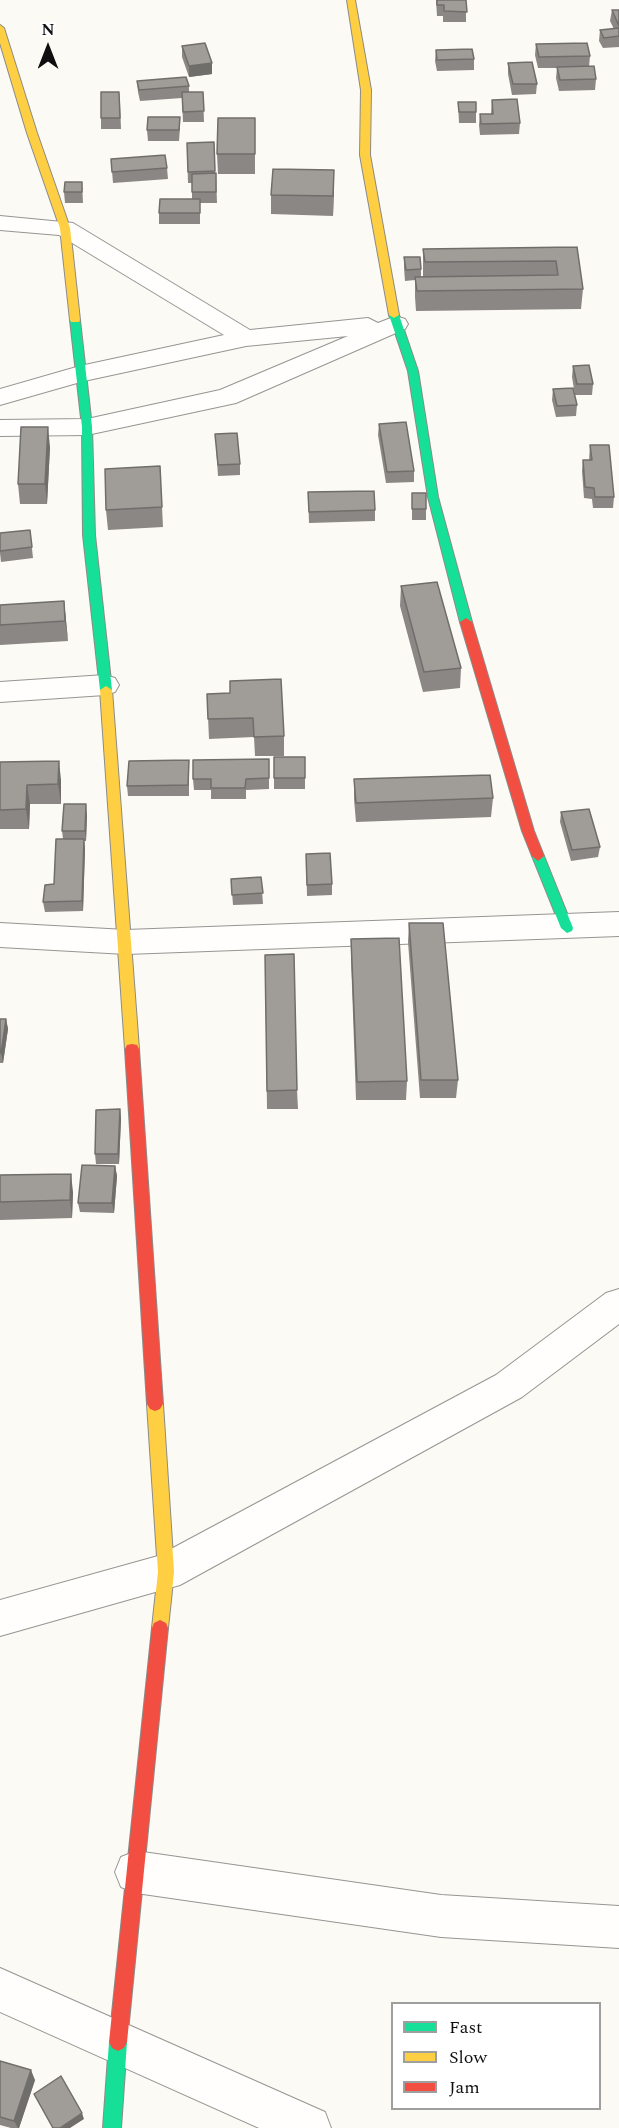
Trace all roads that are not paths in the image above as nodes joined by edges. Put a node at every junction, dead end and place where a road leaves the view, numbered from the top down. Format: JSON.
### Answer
{"nodes":[{"id":1,"x":351,"y":0,"type":"edge"},
{"id":2,"x":0,"y":28,"type":"edge"},
{"id":3,"x":0,"y":223,"type":"edge"},
{"id":4,"x":65,"y":228,"type":"junction"},
{"id":5,"x":396,"y":324,"type":"junction"},
{"id":6,"x":246,"y":338,"type":"junction"},
{"id":7,"x":80,"y":374,"type":"junction"},
{"id":8,"x":0,"y":397,"type":"edge"},
{"id":9,"x":87,"y":427,"type":"junction"},
{"id":10,"x":0,"y":429,"type":"edge"},
{"id":11,"x":105,"y":686,"type":"junction"},
{"id":12,"x":0,"y":692,"type":"edge"},
{"id":13,"x":619,"y":924,"type":"edge"},
{"id":14,"x":567,"y":928,"type":"junction"},
{"id":15,"x":0,"y":935,"type":"edge"},
{"id":16,"x":126,"y":942,"type":"junction"},
{"id":17,"x":619,"y":1304,"type":"edge"},
{"id":18,"x":166,"y":1572,"type":"junction"},
{"id":19,"x":0,"y":1618,"type":"edge"},
{"id":20,"x":135,"y":1872,"type":"junction"},
{"id":21,"x":619,"y":1927,"type":"edge"},
{"id":22,"x":0,"y":1990,"type":"edge"},
{"id":23,"x":118,"y":2041,"type":"junction"},
{"id":24,"x":112,"y":2128,"type":"edge"},
{"id":25,"x":309,"y":2128,"type":"edge"}],
"edges":[{"from":1,"to":5,"type":"street"},
{"from":2,"to":4,"type":"street"},
{"from":3,"to":4,"type":"street"},
{"from":4,"to":6,"type":"street"},
{"from":4,"to":7,"type":"street"},
{"from":5,"to":6,"type":"street"},
{"from":5,"to":9,"type":"street"},
{"from":5,"to":14,"type":"street"},
{"from":6,"to":7,"type":"street"},
{"from":7,"to":8,"type":"street"},
{"from":7,"to":9,"type":"street"},
{"from":9,"to":10,"type":"street"},
{"from":9,"to":11,"type":"street"},
{"from":11,"to":12,"type":"street"},
{"from":11,"to":16,"type":"street"},
{"from":13,"to":14,"type":"street"},
{"from":14,"to":16,"type":"street"},
{"from":15,"to":16,"type":"street"},
{"from":16,"to":18,"type":"street"},
{"from":17,"to":18,"type":"street"},
{"from":18,"to":19,"type":"street"},
{"from":18,"to":20,"type":"street"},
{"from":20,"to":21,"type":"street"},
{"from":20,"to":23,"type":"street"},
{"from":22,"to":23,"type":"street"},
{"from":23,"to":24,"type":"street"},
{"from":23,"to":25,"type":"street"}]}
